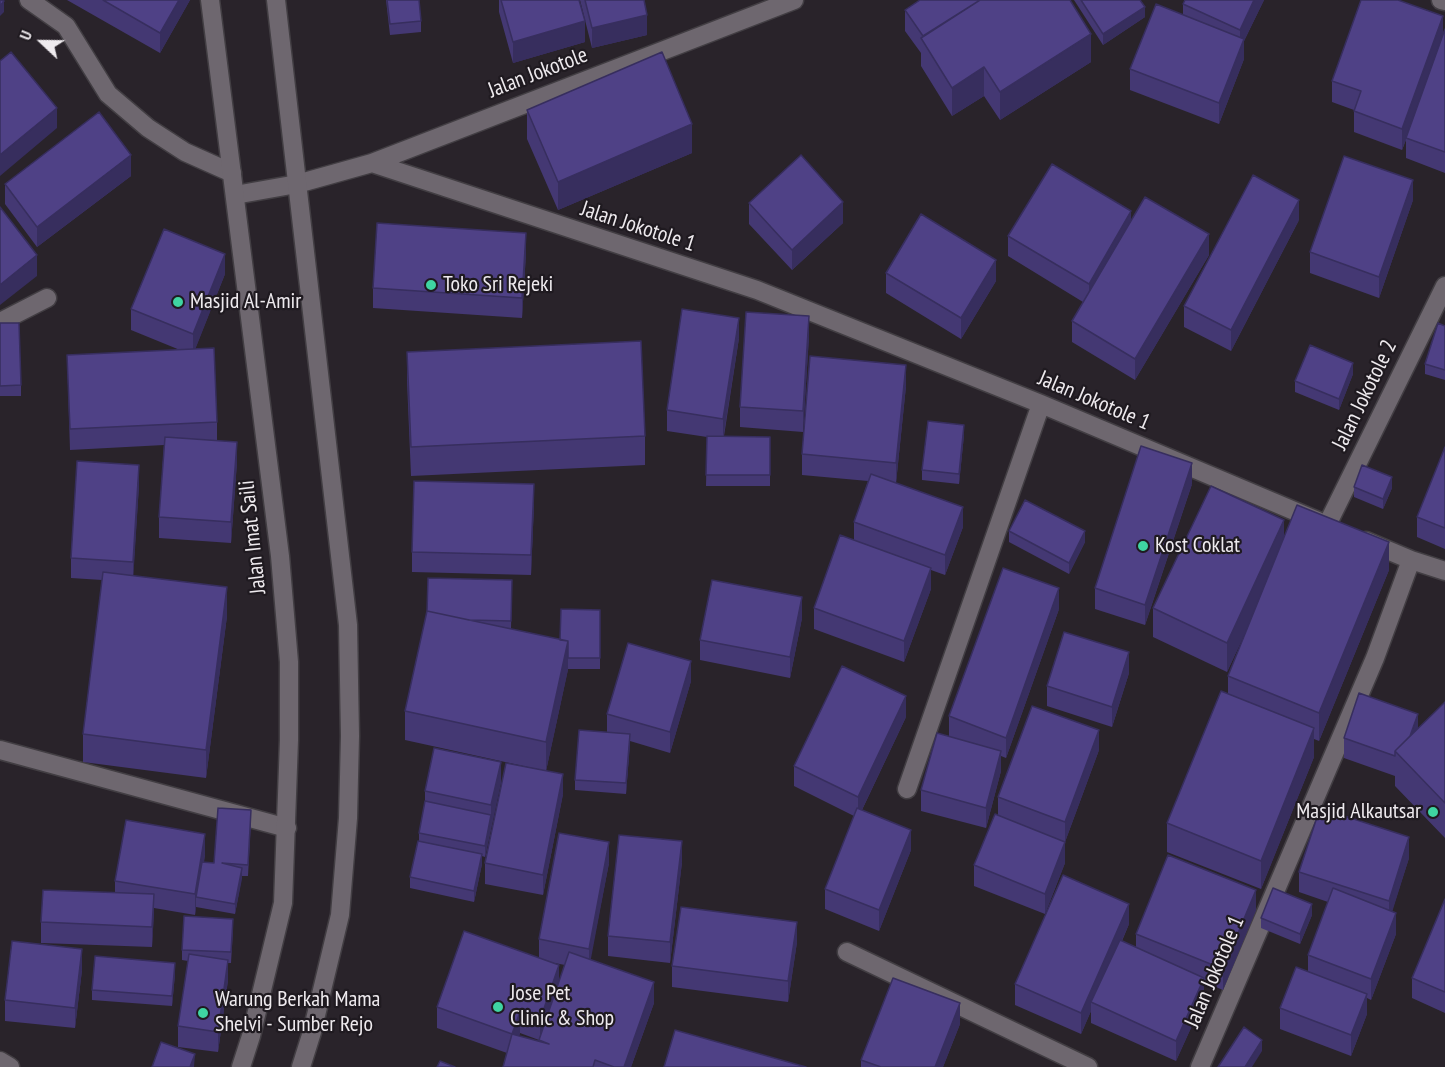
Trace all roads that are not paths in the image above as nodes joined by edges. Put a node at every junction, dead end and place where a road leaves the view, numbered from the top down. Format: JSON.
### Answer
{"nodes":[{"id":1,"x":29,"y":0,"type":"edge"},
{"id":2,"x":210,"y":0,"type":"edge"},
{"id":3,"x":276,"y":0,"type":"edge"},
{"id":4,"x":794,"y":0,"type":"edge"},
{"id":5,"x":1441,"y":0,"type":"edge"},
{"id":6,"x":1445,"y":1,"type":"edge"},
{"id":7,"x":372,"y":163,"type":"junction"},
{"id":8,"x":232,"y":173,"type":"junction"},
{"id":9,"x":297,"y":184,"type":"junction"},
{"id":10,"x":235,"y":195,"type":"junction"},
{"id":11,"x":1445,"y":286,"type":"edge"},
{"id":12,"x":47,"y":298,"type":"dead end"},
{"id":13,"x":0,"y":322,"type":"edge"},
{"id":14,"x":1041,"y":404,"type":"junction"},
{"id":15,"x":1327,"y":525,"type":"junction"},
{"id":16,"x":1411,"y":560,"type":"junction"},
{"id":17,"x":1445,"y":571,"type":"edge"},
{"id":18,"x":0,"y":750,"type":"edge"},
{"id":19,"x":907,"y":789,"type":"dead end"},
{"id":20,"x":287,"y":828,"type":"junction"},
{"id":21,"x":847,"y":952,"type":"dead end"},
{"id":22,"x":0,"y":1061,"type":"edge"},
{"id":23,"x":10,"y":1067,"type":"edge"},
{"id":24,"x":241,"y":1067,"type":"edge"},
{"id":25,"x":301,"y":1067,"type":"edge"},
{"id":26,"x":1088,"y":1067,"type":"edge"},
{"id":27,"x":1200,"y":1067,"type":"edge"}],
"edges":[{"from":1,"to":8,"type":"street"},
{"from":2,"to":8,"type":"street","name":"Jalan Imat Saili"},
{"from":3,"to":9,"type":"street"},
{"from":4,"to":7,"type":"street","name":"Jalan Jokotole"},
{"from":5,"to":6,"type":"street"},
{"from":7,"to":9,"type":"street","name":"Jalan Jokotole"},
{"from":7,"to":14,"type":"street","name":"Jalan Jokotole 1"},
{"from":8,"to":10,"type":"street","name":"Jalan Imat Saili"},
{"from":9,"to":10,"type":"street","name":"Jalan Jokotole"},
{"from":9,"to":25,"type":"street"},
{"from":10,"to":20,"type":"street","name":"Jalan Imat Saili"},
{"from":11,"to":15,"type":"street","name":"Jalan Jokotole 2"},
{"from":12,"to":13,"type":"street"},
{"from":14,"to":15,"type":"street","name":"Jalan Jokotole 1"},
{"from":14,"to":19,"type":"street"},
{"from":15,"to":16,"type":"street","name":"Jalan Jokotole 1"},
{"from":16,"to":17,"type":"street"},
{"from":16,"to":27,"type":"street","name":"Jalan Jokotole 1"},
{"from":18,"to":20,"type":"street"},
{"from":20,"to":24,"type":"street","name":"Jalan Imat Saili"},
{"from":21,"to":26,"type":"street"},
{"from":22,"to":23,"type":"street"}]}
